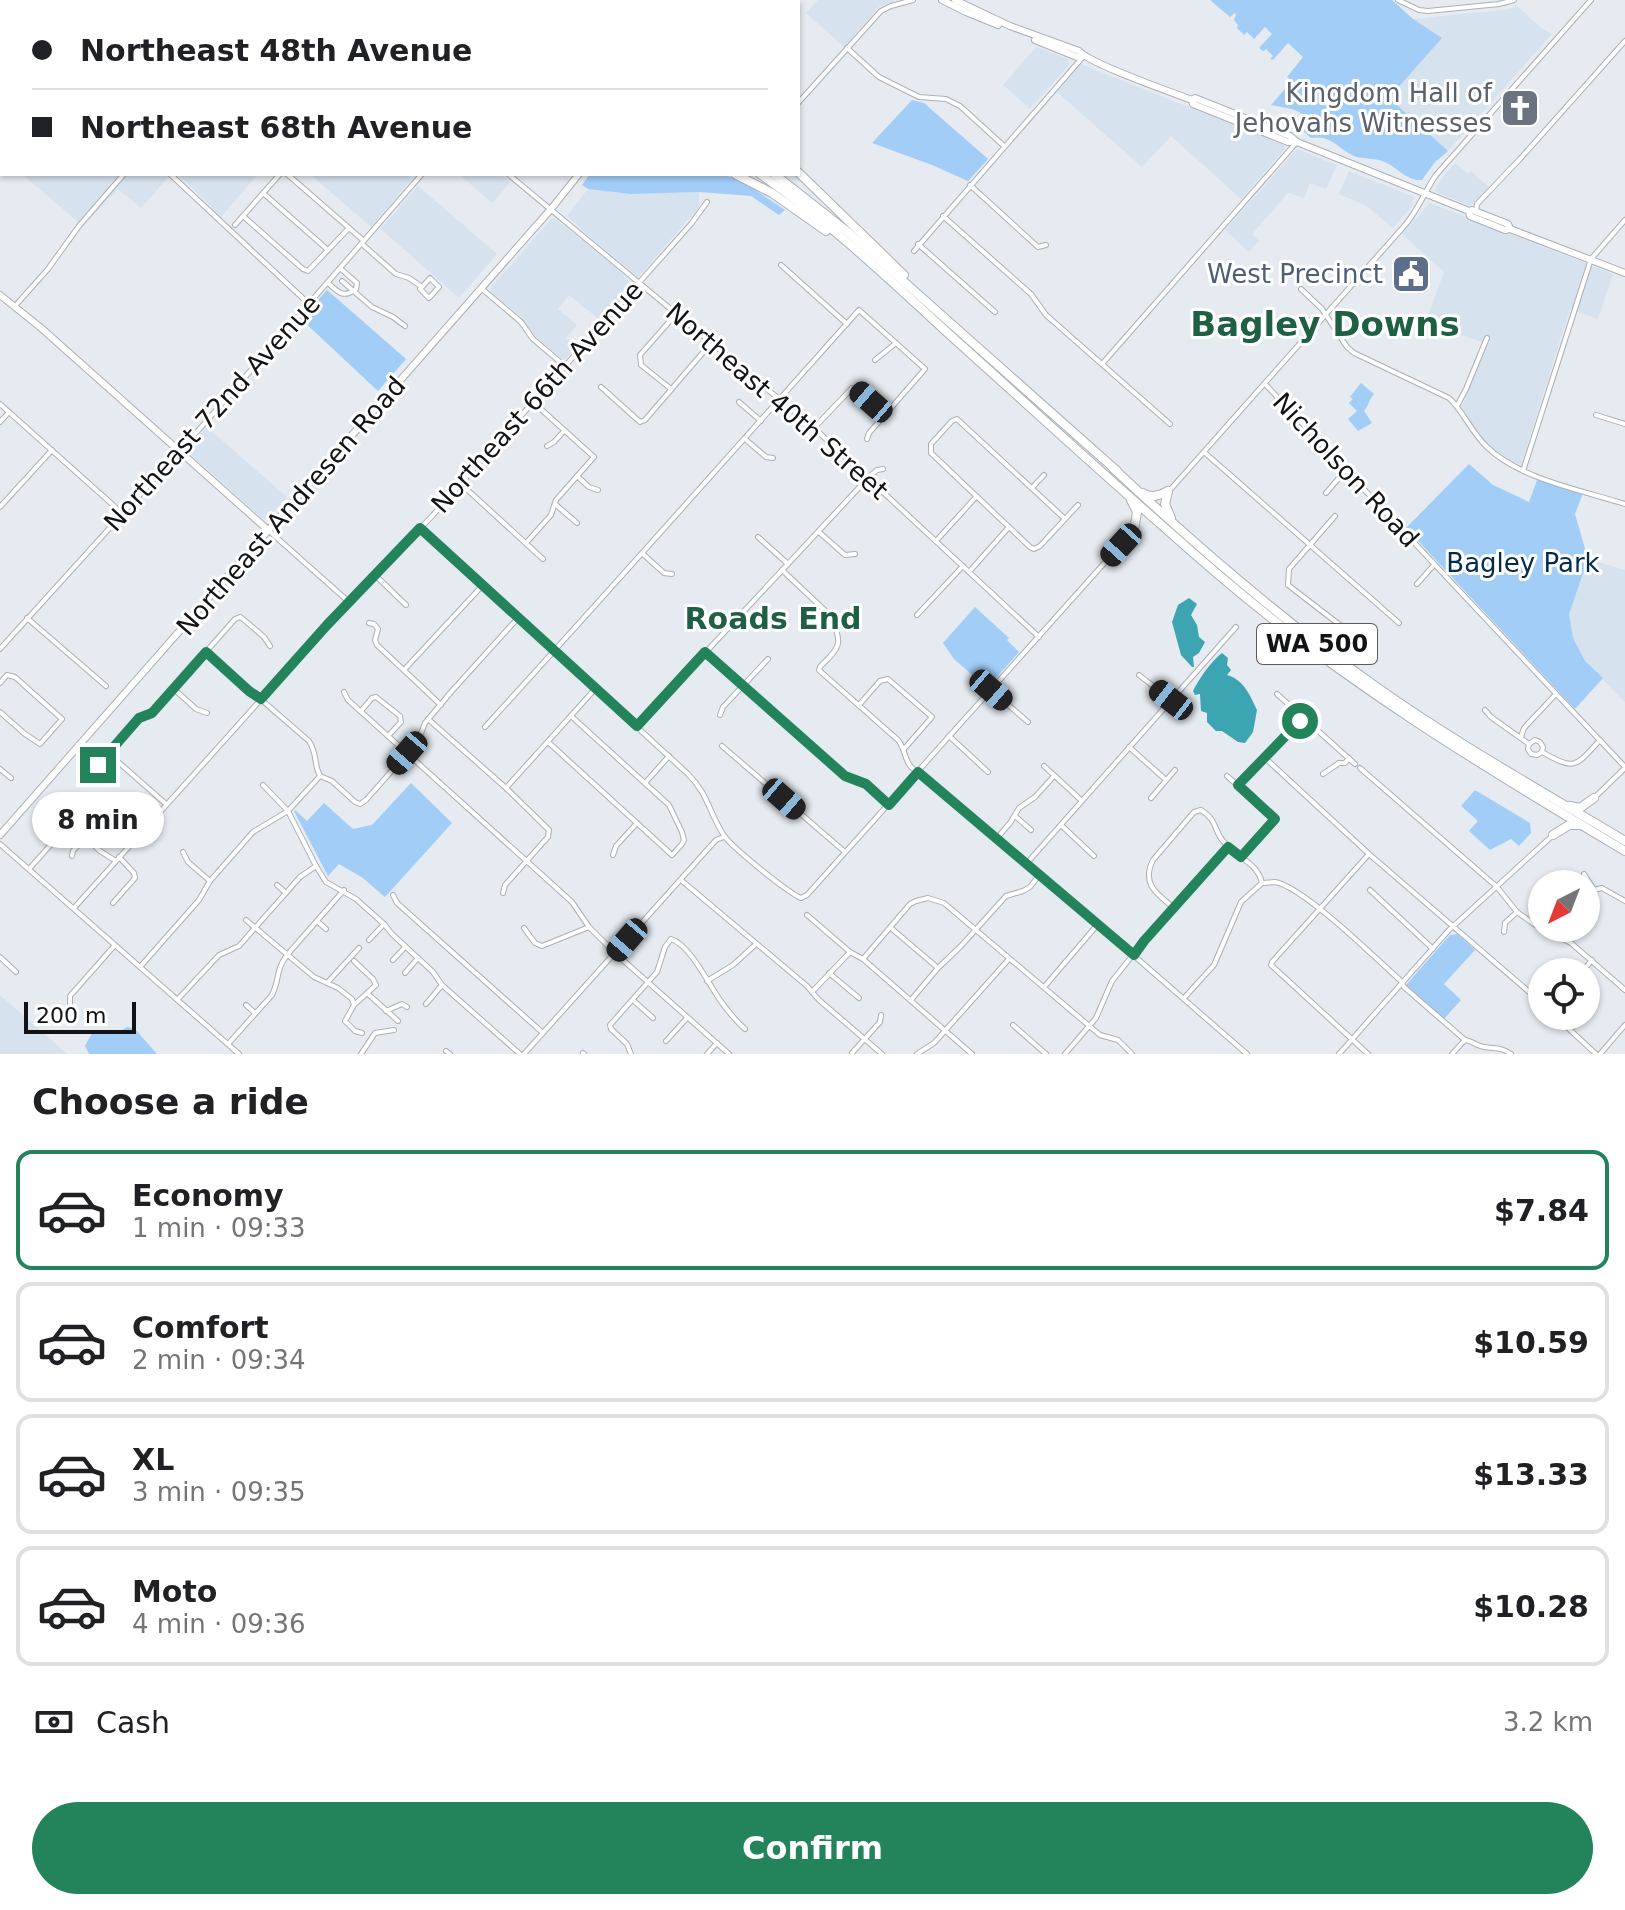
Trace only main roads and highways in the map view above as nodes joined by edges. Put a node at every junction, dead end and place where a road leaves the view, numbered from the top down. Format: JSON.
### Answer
{"nodes":[{"id":1,"x":942,"y":0,"type":"edge"},
{"id":2,"x":955,"y":0,"type":"edge"},
{"id":3,"x":1083,"y":56,"type":"junction"},
{"id":4,"x":800,"y":174,"type":"edge"},
{"id":5,"x":577,"y":176,"type":"edge"},
{"id":6,"x":739,"y":176,"type":"edge"},
{"id":7,"x":763,"y":176,"type":"edge"},
{"id":8,"x":777,"y":176,"type":"edge"},
{"id":9,"x":1625,"y":273,"type":"edge"},
{"id":10,"x":0,"y":295,"type":"edge"},
{"id":11,"x":957,"y":330,"type":"junction"},
{"id":12,"x":965,"y":348,"type":"junction"},
{"id":13,"x":1111,"y":472,"type":"junction"},
{"id":14,"x":1164,"y":527,"type":"junction"},
{"id":15,"x":268,"y":530,"type":"junction"},
{"id":16,"x":1200,"y":547,"type":"junction"},
{"id":17,"x":1560,"y":807,"type":"junction"},
{"id":18,"x":1597,"y":824,"type":"junction"},
{"id":19,"x":1583,"y":826,"type":"junction"},
{"id":20,"x":0,"y":835,"type":"edge"},
{"id":21,"x":1625,"y":841,"type":"edge"},
{"id":22,"x":1625,"y":851,"type":"edge"}],
"edges":[{"from":1,"to":3,"type":"main road"},
{"from":2,"to":3,"type":"main road"},
{"from":3,"to":9,"type":"main road"},
{"from":4,"to":11,"type":"highway"},
{"from":5,"to":15,"type":"main road","name":"Northeast Andresen Road"},
{"from":6,"to":12,"type":"highway"},
{"from":7,"to":12,"type":"highway","number":"WA 500"},
{"from":8,"to":11,"type":"highway","number":"WA 500"},
{"from":10,"to":15,"type":"main road"},
{"from":11,"to":13,"type":"highway","number":"WA 500"},
{"from":12,"to":13,"type":"highway","number":"WA 500"},
{"from":13,"to":14,"type":"highway","number":"WA 500"},
{"from":13,"to":14,"type":"highway"},
{"from":13,"to":16,"type":"highway","number":"WA 500"},
{"from":13,"to":16,"type":"highway"},
{"from":14,"to":17,"type":"highway","number":"WA 500"},
{"from":15,"to":20,"type":"main road","name":"Northeast Andresen Road"},
{"from":16,"to":17,"type":"highway","number":"WA 500"},
{"from":17,"to":18,"type":"highway","number":"WA 500"},
{"from":17,"to":18,"type":"highway"},
{"from":17,"to":19,"type":"highway","number":"WA 500"},
{"from":17,"to":19,"type":"highway"},
{"from":18,"to":21,"type":"highway","number":"WA 500"},
{"from":19,"to":22,"type":"highway","number":"WA 500"}]}
